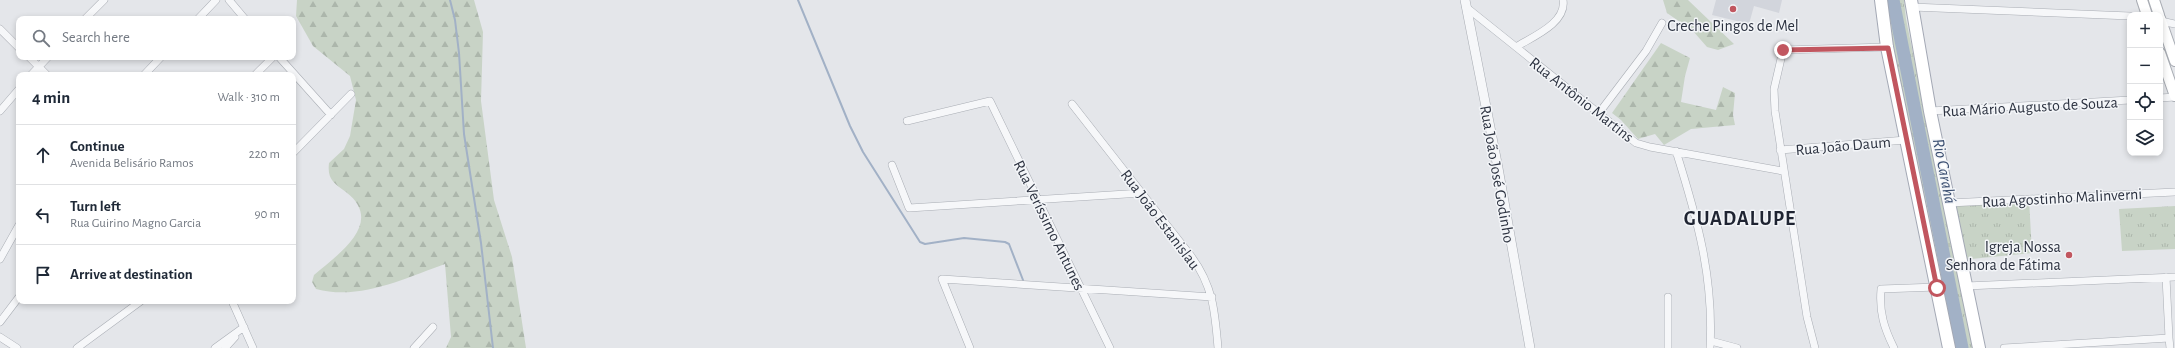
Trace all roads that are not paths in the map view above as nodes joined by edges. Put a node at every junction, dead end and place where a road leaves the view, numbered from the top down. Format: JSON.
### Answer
{"nodes":[{"id":1,"x":104,"y":0,"type":"edge"},
{"id":2,"x":216,"y":0,"type":"edge"},
{"id":3,"x":229,"y":0,"type":"edge"},
{"id":4,"x":1563,"y":0,"type":"edge"},
{"id":5,"x":1881,"y":0,"type":"edge"},
{"id":6,"x":2142,"y":0,"type":"edge"},
{"id":7,"x":2154,"y":0,"type":"edge"},
{"id":8,"x":1912,"y":3,"type":"edge"},
{"id":9,"x":1465,"y":4,"type":"edge"},
{"id":10,"x":2146,"y":12,"type":"edge"},
{"id":11,"x":2158,"y":12,"type":"edge"},
{"id":12,"x":88,"y":16,"type":"edge"},
{"id":13,"x":201,"y":16,"type":"edge"},
{"id":14,"x":242,"y":16,"type":"edge"},
{"id":15,"x":2127,"y":16,"type":"edge"},
{"id":16,"x":2163,"y":19,"type":"edge"},
{"id":17,"x":1662,"y":24,"type":"dead end"},
{"id":18,"x":2175,"y":24,"type":"edge"},
{"id":19,"x":2163,"y":27,"type":"edge"},
{"id":20,"x":0,"y":29,"type":"edge"},
{"id":21,"x":16,"y":45,"type":"edge"},
{"id":22,"x":1516,"y":47,"type":"junction"},
{"id":23,"x":1888,"y":48,"type":"junction"},
{"id":24,"x":32,"y":60,"type":"edge"},
{"id":25,"x":45,"y":60,"type":"edge"},
{"id":26,"x":158,"y":60,"type":"edge"},
{"id":27,"x":270,"y":60,"type":"edge"},
{"id":28,"x":282,"y":60,"type":"edge"},
{"id":29,"x":2175,"y":61,"type":"edge"},
{"id":30,"x":2163,"y":62,"type":"edge"},
{"id":31,"x":38,"y":67,"type":"junction"},
{"id":32,"x":34,"y":72,"type":"edge"},
{"id":33,"x":44,"y":72,"type":"edge"},
{"id":34,"x":147,"y":72,"type":"edge"},
{"id":35,"x":258,"y":72,"type":"edge"},
{"id":36,"x":292,"y":72,"type":"edge"},
{"id":37,"x":296,"y":76,"type":"edge"},
{"id":38,"x":16,"y":92,"type":"edge"},
{"id":39,"x":351,"y":94,"type":"dead end"},
{"id":40,"x":2175,"y":97,"type":"edge"},
{"id":41,"x":2163,"y":98,"type":"edge"},
{"id":42,"x":2127,"y":100,"type":"edge"},
{"id":43,"x":1072,"y":104,"type":"dead end"},
{"id":44,"x":0,"y":110,"type":"edge"},
{"id":45,"x":1930,"y":111,"type":"junction"},
{"id":46,"x":1599,"y":113,"type":"junction"},
{"id":47,"x":330,"y":115,"type":"junction"},
{"id":48,"x":907,"y":121,"type":"dead end"},
{"id":49,"x":1906,"y":140,"type":"junction"},
{"id":50,"x":1780,"y":150,"type":"junction"},
{"id":51,"x":296,"y":151,"type":"edge"},
{"id":52,"x":1676,"y":151,"type":"junction"},
{"id":53,"x":892,"y":165,"type":"dead end"},
{"id":54,"x":1783,"y":171,"type":"junction"},
{"id":55,"x":2175,"y":192,"type":"edge"},
{"id":56,"x":1142,"y":193,"type":"junction"},
{"id":57,"x":1038,"y":200,"type":"junction"},
{"id":58,"x":1948,"y":203,"type":"junction"},
{"id":59,"x":16,"y":230,"type":"edge"},
{"id":60,"x":0,"y":259,"type":"edge"},
{"id":61,"x":2166,"y":277,"type":"junction"},
{"id":62,"x":2175,"y":277,"type":"edge"},
{"id":63,"x":1966,"y":286,"type":"junction"},
{"id":64,"x":1081,"y":288,"type":"junction"},
{"id":65,"x":1937,"y":288,"type":"junction"},
{"id":66,"x":1212,"y":297,"type":"junction"},
{"id":67,"x":1668,"y":297,"type":"dead end"},
{"id":68,"x":16,"y":301,"type":"edge"},
{"id":69,"x":137,"y":304,"type":"edge"},
{"id":70,"x":233,"y":304,"type":"edge"},
{"id":71,"x":0,"y":322,"type":"edge"},
{"id":72,"x":244,"y":327,"type":"junction"},
{"id":73,"x":433,"y":327,"type":"dead end"},
{"id":74,"x":0,"y":337,"type":"edge"},
{"id":75,"x":2169,"y":338,"type":"junction"},
{"id":76,"x":1711,"y":344,"type":"edge"},
{"id":77,"x":17,"y":348,"type":"edge"},
{"id":78,"x":77,"y":348,"type":"edge"},
{"id":79,"x":215,"y":348,"type":"edge"},
{"id":80,"x":225,"y":348,"type":"edge"},
{"id":81,"x":253,"y":348,"type":"edge"},
{"id":82,"x":414,"y":348,"type":"edge"},
{"id":83,"x":970,"y":348,"type":"edge"},
{"id":84,"x":1110,"y":348,"type":"edge"},
{"id":85,"x":1218,"y":348,"type":"edge"},
{"id":86,"x":1530,"y":348,"type":"edge"},
{"id":87,"x":1668,"y":348,"type":"edge"},
{"id":88,"x":1737,"y":348,"type":"edge"},
{"id":89,"x":1815,"y":348,"type":"edge"},
{"id":90,"x":1894,"y":348,"type":"edge"},
{"id":91,"x":1950,"y":348,"type":"edge"},
{"id":92,"x":1980,"y":348,"type":"edge"},
{"id":93,"x":2004,"y":348,"type":"edge"},
{"id":94,"x":2170,"y":348,"type":"edge"}],
"edges":[{"from":1,"to":12,"type":"street"},
{"from":2,"to":13,"type":"street"},
{"from":3,"to":14,"type":"street"},
{"from":4,"to":22,"type":"street"},
{"from":5,"to":23,"type":"main road"},
{"from":6,"to":10,"type":"main road"},
{"from":7,"to":11,"type":"main road"},
{"from":8,"to":15,"type":"street"},
{"from":8,"to":45,"type":"main road"},
{"from":9,"to":22,"type":"street","name":"Rua Antônio Martins"},
{"from":9,"to":86,"type":"street","name":"Rua João José Godinho"},
{"from":16,"to":18,"type":"street"},
{"from":17,"to":46,"type":"street"},
{"from":19,"to":29,"type":"main road"},
{"from":20,"to":21,"type":"street"},
{"from":22,"to":46,"type":"street","name":"Rua Antônio Martins"},
{"from":23,"to":49,"type":"main road"},
{"from":23,"to":50,"type":"street"},
{"from":24,"to":31,"type":"street"},
{"from":25,"to":31,"type":"street"},
{"from":26,"to":34,"type":"street"},
{"from":27,"to":35,"type":"street"},
{"from":28,"to":36,"type":"street"},
{"from":30,"to":40,"type":"main road"},
{"from":31,"to":32,"type":"street"},
{"from":31,"to":33,"type":"street"},
{"from":37,"to":47,"type":"street"},
{"from":38,"to":44,"type":"street"},
{"from":39,"to":47,"type":"street"},
{"from":40,"to":41,"type":"street"},
{"from":42,"to":45,"type":"street","name":"Rua Mário Augusto de Souza"},
{"from":43,"to":56,"type":"street","name":"Rua João Estanislau"},
{"from":45,"to":58,"type":"main road"},
{"from":46,"to":52,"type":"street","name":"Rua Antônio Martins"},
{"from":47,"to":51,"type":"street"},
{"from":48,"to":57,"type":"street","name":"Rua Veríssimo Antunes"},
{"from":49,"to":50,"type":"street","name":"Rua João Daum"},
{"from":49,"to":65,"type":"main road"},
{"from":50,"to":54,"type":"street"},
{"from":52,"to":54,"type":"street","name":"Rua Antônio Martins"},
{"from":52,"to":76,"type":"street"},
{"from":53,"to":57,"type":"street"},
{"from":54,"to":89,"type":"street"},
{"from":55,"to":58,"type":"street","name":"Rua Agostinho Malinverni"},
{"from":56,"to":57,"type":"street"},
{"from":56,"to":66,"type":"street","name":"Rua João Estanislau"},
{"from":57,"to":64,"type":"street","name":"Rua Veríssimo Antunes"},
{"from":58,"to":63,"type":"main road"},
{"from":59,"to":60,"type":"street"},
{"from":61,"to":62,"type":"street"},
{"from":61,"to":63,"type":"street"},
{"from":61,"to":75,"type":"street"},
{"from":63,"to":92,"type":"main road"},
{"from":64,"to":66,"type":"street"},
{"from":64,"to":83,"type":"street"},
{"from":64,"to":84,"type":"street","name":"Rua Veríssimo Antunes"},
{"from":65,"to":90,"type":"street"},
{"from":65,"to":91,"type":"main road"},
{"from":66,"to":85,"type":"street","name":"Rua João Estanislau"},
{"from":67,"to":87,"type":"street"},
{"from":68,"to":71,"type":"street"},
{"from":69,"to":78,"type":"street"},
{"from":70,"to":72,"type":"street"},
{"from":72,"to":79,"type":"street"},
{"from":72,"to":80,"type":"street"},
{"from":72,"to":81,"type":"street"},
{"from":73,"to":82,"type":"street"},
{"from":74,"to":77,"type":"street"},
{"from":75,"to":93,"type":"street"},
{"from":75,"to":94,"type":"street"},
{"from":76,"to":88,"type":"street"}]}
